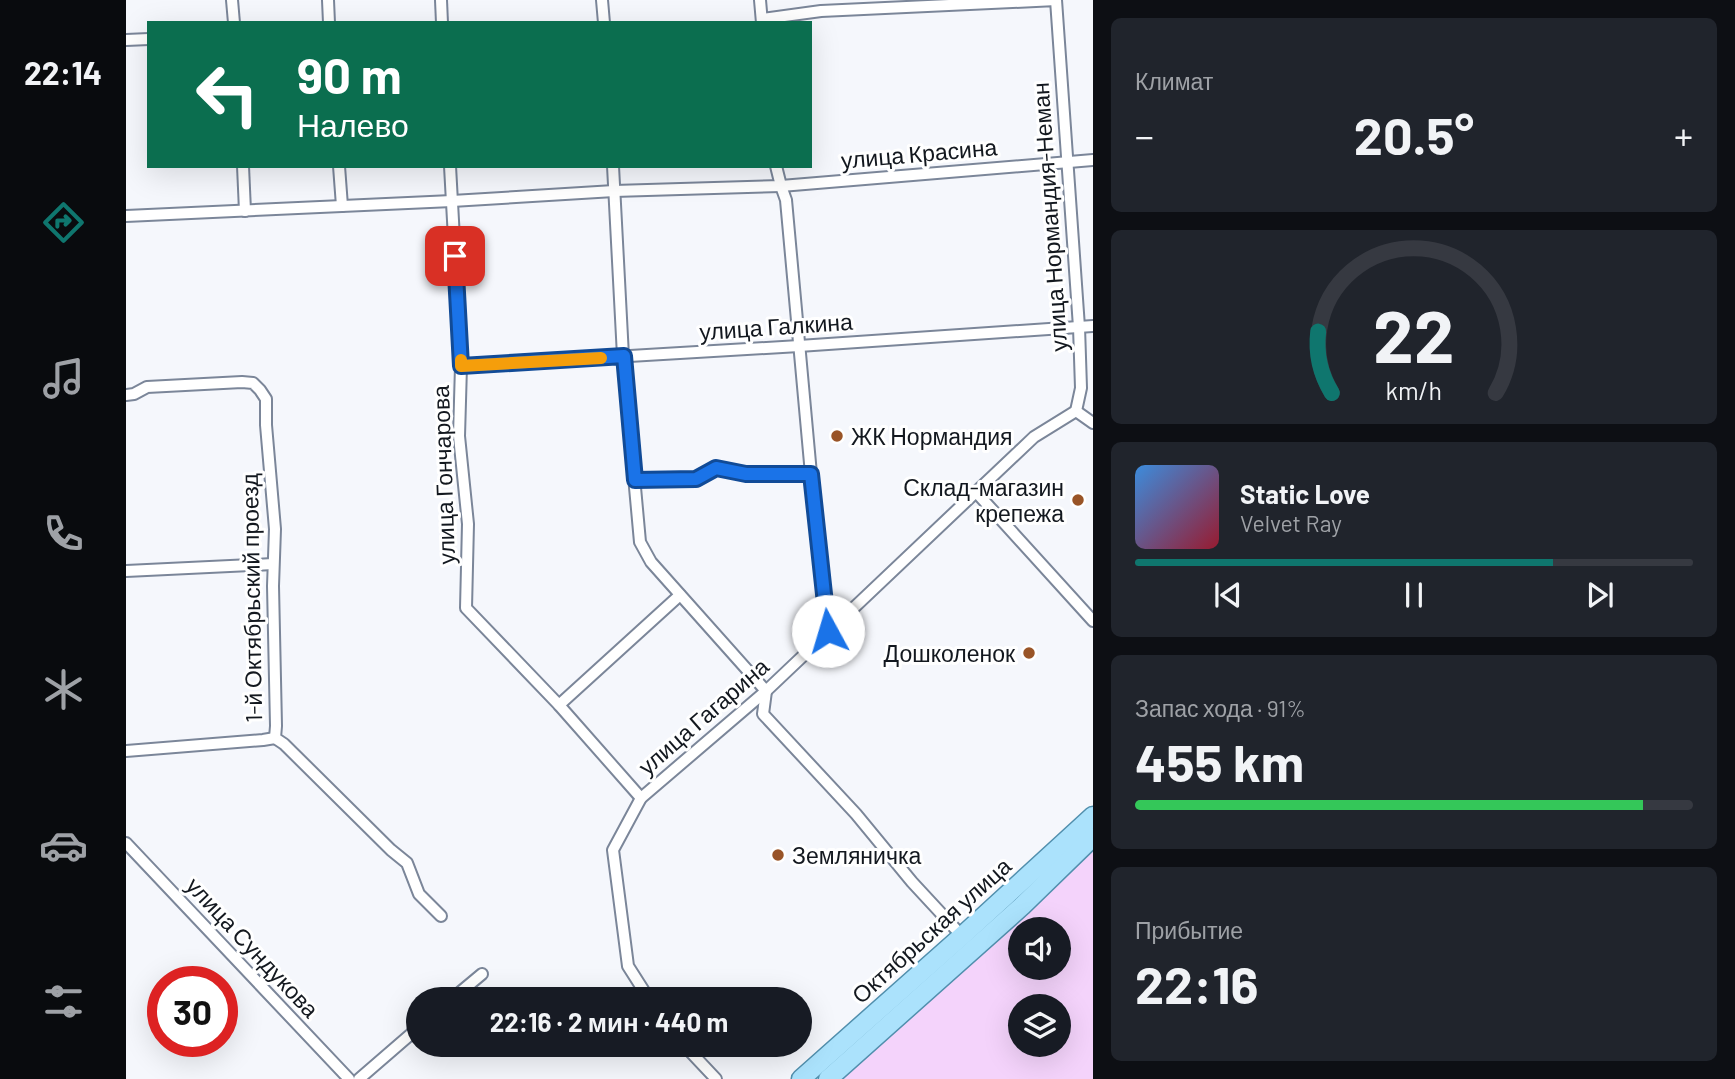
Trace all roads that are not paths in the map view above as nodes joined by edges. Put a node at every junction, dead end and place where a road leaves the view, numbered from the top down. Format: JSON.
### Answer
{"nodes":[{"id":1,"x":232,"y":0,"type":"edge"},
{"id":2,"x":328,"y":0,"type":"edge"},
{"id":3,"x":441,"y":0,"type":"edge"},
{"id":4,"x":602,"y":0,"type":"edge"},
{"id":5,"x":760,"y":0,"type":"edge"},
{"id":6,"x":1056,"y":0,"type":"edge"},
{"id":7,"x":234,"y":21,"type":"edge"},
{"id":8,"x":329,"y":21,"type":"edge"},
{"id":9,"x":442,"y":21,"type":"edge"},
{"id":10,"x":604,"y":21,"type":"edge"},
{"id":11,"x":762,"y":21,"type":"edge"},
{"id":12,"x":147,"y":39,"type":"edge"},
{"id":13,"x":126,"y":40,"type":"edge"},
{"id":14,"x":1093,"y":160,"type":"edge"},
{"id":15,"x":1067,"y":161,"type":"junction"},
{"id":16,"x":243,"y":168,"type":"edge"},
{"id":17,"x":339,"y":168,"type":"edge"},
{"id":18,"x":450,"y":168,"type":"edge"},
{"id":19,"x":613,"y":168,"type":"edge"},
{"id":20,"x":776,"y":168,"type":"edge"},
{"id":21,"x":781,"y":186,"type":"junction"},
{"id":22,"x":614,"y":191,"type":"junction"},
{"id":23,"x":452,"y":201,"type":"junction"},
{"id":24,"x":342,"y":206,"type":"junction"},
{"id":25,"x":245,"y":211,"type":"junction"},
{"id":26,"x":126,"y":216,"type":"edge"},
{"id":27,"x":1093,"y":326,"type":"edge"},
{"id":28,"x":1079,"y":327,"type":"junction"},
{"id":29,"x":799,"y":346,"type":"junction"},
{"id":30,"x":624,"y":356,"type":"junction"},
{"id":31,"x":461,"y":366,"type":"junction"},
{"id":32,"x":126,"y":395,"type":"edge"},
{"id":33,"x":1076,"y":411,"type":"junction"},
{"id":34,"x":1093,"y":423,"type":"edge"},
{"id":35,"x":811,"y":474,"type":"junction"},
{"id":36,"x":635,"y":480,"type":"junction"},
{"id":37,"x":976,"y":492,"type":"junction"},
{"id":38,"x":273,"y":564,"type":"junction"},
{"id":39,"x":126,"y":571,"type":"edge"},
{"id":40,"x":680,"y":595,"type":"junction"},
{"id":41,"x":1093,"y":621,"type":"edge"},
{"id":42,"x":828,"y":631,"type":"junction"},
{"id":43,"x":766,"y":691,"type":"junction"},
{"id":44,"x":559,"y":705,"type":"junction"},
{"id":45,"x":275,"y":738,"type":"junction"},
{"id":46,"x":126,"y":751,"type":"edge"},
{"id":47,"x":642,"y":798,"type":"junction"},
{"id":48,"x":1093,"y":817,"type":"edge"},
{"id":49,"x":1093,"y":838,"type":"edge"},
{"id":50,"x":126,"y":843,"type":"edge"},
{"id":51,"x":441,"y":916,"type":"dead end"},
{"id":52,"x":962,"y":936,"type":"junction"},
{"id":53,"x":482,"y":974,"type":"dead end"},
{"id":54,"x":466,"y":987,"type":"edge"},
{"id":55,"x":641,"y":987,"type":"edge"},
{"id":56,"x":406,"y":1038,"type":"edge"},
{"id":57,"x":695,"y":1057,"type":"edge"},
{"id":58,"x":349,"y":1079,"type":"edge"},
{"id":59,"x":359,"y":1079,"type":"edge"},
{"id":60,"x":716,"y":1079,"type":"edge"},
{"id":61,"x":800,"y":1079,"type":"edge"},
{"id":62,"x":828,"y":1079,"type":"edge"}],
"edges":[{"from":1,"to":7,"type":"street"},
{"from":2,"to":8,"type":"street"},
{"from":3,"to":9,"type":"street"},
{"from":4,"to":10,"type":"street"},
{"from":5,"to":11,"type":"street"},
{"from":6,"to":11,"type":"street"},
{"from":6,"to":15,"type":"street","name":"улица Нормандия-Неман"},
{"from":12,"to":13,"type":"street"},
{"from":14,"to":15,"type":"street","name":"улица Красина"},
{"from":15,"to":21,"type":"street","name":"улица Красина"},
{"from":15,"to":28,"type":"street","name":"улица Нормандия-Неман"},
{"from":16,"to":25,"type":"street"},
{"from":17,"to":24,"type":"street"},
{"from":18,"to":23,"type":"street","name":"улица Гончарова"},
{"from":19,"to":22,"type":"street"},
{"from":20,"to":21,"type":"street"},
{"from":21,"to":22,"type":"street","name":"улица Красина"},
{"from":21,"to":29,"type":"street"},
{"from":22,"to":23,"type":"street","name":"улица Красина"},
{"from":22,"to":30,"type":"street"},
{"from":23,"to":24,"type":"street","name":"улица Красина"},
{"from":23,"to":31,"type":"street","name":"улица Гончарова"},
{"from":24,"to":25,"type":"street","name":"улица Красина"},
{"from":25,"to":26,"type":"street","name":"улица Красина"},
{"from":27,"to":28,"type":"street","name":"улица Галкина"},
{"from":28,"to":29,"type":"street","name":"улица Галкина"},
{"from":28,"to":33,"type":"street","name":"улица Нормандия-Неман"},
{"from":29,"to":30,"type":"street","name":"улица Галкина"},
{"from":29,"to":35,"type":"street"},
{"from":30,"to":31,"type":"street","name":"улица Галкина"},
{"from":30,"to":36,"type":"street"},
{"from":31,"to":44,"type":"street","name":"улица Гончарова"},
{"from":32,"to":38,"type":"street","name":"1-й Октябрьский проезд"},
{"from":33,"to":34,"type":"street"},
{"from":33,"to":37,"type":"street","name":"улица Гагарина"},
{"from":35,"to":36,"type":"street"},
{"from":35,"to":42,"type":"street"},
{"from":36,"to":40,"type":"street"},
{"from":37,"to":41,"type":"street"},
{"from":37,"to":42,"type":"street","name":"улица Гагарина"},
{"from":38,"to":39,"type":"street"},
{"from":38,"to":45,"type":"street","name":"1-й Октябрьский проезд"},
{"from":40,"to":43,"type":"street"},
{"from":40,"to":44,"type":"street"},
{"from":42,"to":43,"type":"street","name":"улица Гагарина"},
{"from":43,"to":47,"type":"street","name":"улица Гагарина"},
{"from":43,"to":52,"type":"street"},
{"from":44,"to":47,"type":"street","name":"улица Гончарова"},
{"from":45,"to":46,"type":"street"},
{"from":45,"to":51,"type":"street","name":"1-й Октябрьский проезд"},
{"from":47,"to":55,"type":"street","name":"улица Гагарина"},
{"from":48,"to":52,"type":"main road","name":"Октябрьская улица"},
{"from":49,"to":62,"type":"main road","name":"Октябрьская улица"},
{"from":50,"to":58,"type":"street","name":"улица Сундукова"},
{"from":52,"to":61,"type":"main road","name":"Октябрьская улица"},
{"from":53,"to":54,"type":"street"},
{"from":56,"to":59,"type":"street"},
{"from":57,"to":60,"type":"street"}]}
